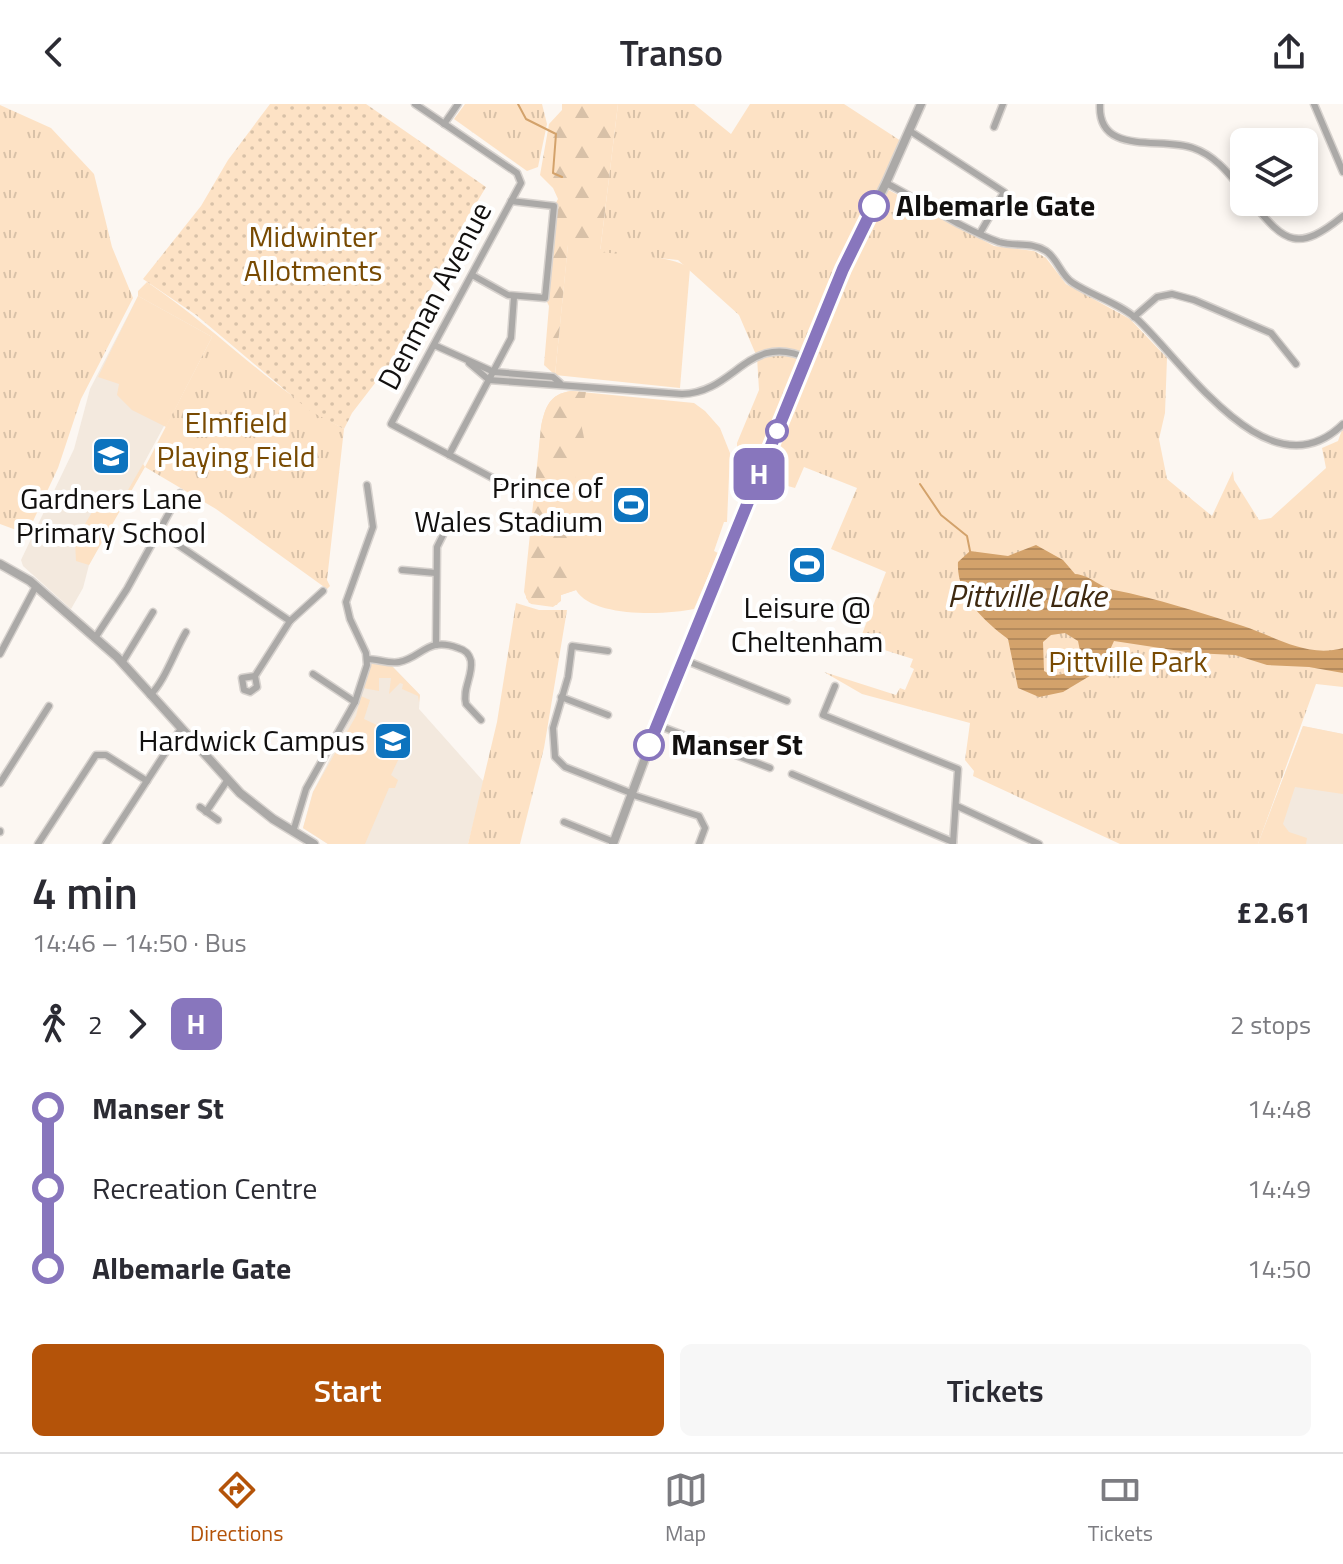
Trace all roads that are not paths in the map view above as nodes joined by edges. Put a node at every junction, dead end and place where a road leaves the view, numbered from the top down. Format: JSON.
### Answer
{"nodes":[{"id":1,"x":415,"y":104,"type":"edge"},
{"id":2,"x":458,"y":104,"type":"edge"},
{"id":3,"x":921,"y":104,"type":"edge"},
{"id":4,"x":1003,"y":104,"type":"edge"},
{"id":5,"x":1100,"y":104,"type":"edge"},
{"id":6,"x":1314,"y":104,"type":"edge"},
{"id":7,"x":444,"y":124,"type":"junction"},
{"id":8,"x":994,"y":127,"type":"dead end"},
{"id":9,"x":910,"y":131,"type":"junction"},
{"id":10,"x":1343,"y":172,"type":"edge"},
{"id":11,"x":1230,"y":175,"type":"edge"},
{"id":12,"x":886,"y":183,"type":"junction"},
{"id":13,"x":511,"y":201,"type":"junction"},
{"id":14,"x":1263,"y":216,"type":"edge"},
{"id":15,"x":1343,"y":216,"type":"edge"},
{"id":16,"x":980,"y":233,"type":"junction"},
{"id":17,"x":472,"y":275,"type":"junction"},
{"id":18,"x":514,"y":297,"type":"junction"},
{"id":19,"x":1134,"y":317,"type":"junction"},
{"id":20,"x":434,"y":345,"type":"junction"},
{"id":21,"x":809,"y":359,"type":"junction"},
{"id":22,"x":469,"y":363,"type":"junction"},
{"id":23,"x":1296,"y":364,"type":"dead end"},
{"id":24,"x":494,"y":372,"type":"junction"},
{"id":25,"x":489,"y":380,"type":"junction"},
{"id":26,"x":560,"y":383,"type":"junction"},
{"id":27,"x":1343,"y":424,"type":"edge"},
{"id":28,"x":449,"y":455,"type":"junction"},
{"id":29,"x":367,"y":485,"type":"dead end"},
{"id":30,"x":517,"y":486,"type":"dead end"},
{"id":31,"x":180,"y":493,"type":"dead end"},
{"id":32,"x":159,"y":532,"type":"junction"},
{"id":33,"x":443,"y":535,"type":"dead end"},
{"id":34,"x":0,"y":564,"type":"edge"},
{"id":35,"x":402,"y":570,"type":"dead end"},
{"id":36,"x":436,"y":573,"type":"junction"},
{"id":37,"x":36,"y":586,"type":"junction"},
{"id":38,"x":323,"y":591,"type":"dead end"},
{"id":39,"x":153,"y":612,"type":"dead end"},
{"id":40,"x":290,"y":621,"type":"junction"},
{"id":41,"x":186,"y":632,"type":"dead end"},
{"id":42,"x":95,"y":638,"type":"junction"},
{"id":43,"x":436,"y":645,"type":"junction"},
{"id":44,"x":608,"y":651,"type":"dead end"},
{"id":45,"x":0,"y":654,"type":"edge"},
{"id":46,"x":367,"y":659,"type":"junction"},
{"id":47,"x":682,"y":659,"type":"junction"},
{"id":48,"x":122,"y":663,"type":"junction"},
{"id":49,"x":313,"y":674,"type":"dead end"},
{"id":50,"x":255,"y":676,"type":"dead end"},
{"id":51,"x":835,"y":686,"type":"dead end"},
{"id":52,"x":150,"y":695,"type":"junction"},
{"id":53,"x":561,"y":697,"type":"junction"},
{"id":54,"x":787,"y":701,"type":"dead end"},
{"id":55,"x":355,"y":702,"type":"junction"},
{"id":56,"x":49,"y":706,"type":"dead end"},
{"id":57,"x":608,"y":715,"type":"dead end"},
{"id":58,"x":481,"y":720,"type":"dead end"},
{"id":59,"x":657,"y":725,"type":"junction"},
{"id":60,"x":180,"y":730,"type":"junction"},
{"id":61,"x":770,"y":768,"type":"dead end"},
{"id":62,"x":792,"y":774,"type":"dead end"},
{"id":63,"x":147,"y":781,"type":"junction"},
{"id":64,"x":227,"y":781,"type":"junction"},
{"id":65,"x":0,"y":783,"type":"edge"},
{"id":66,"x":631,"y":793,"type":"junction"},
{"id":67,"x":957,"y":806,"type":"junction"},
{"id":68,"x":218,"y":820,"type":"dead end"},
{"id":69,"x":564,"y":822,"type":"dead end"},
{"id":70,"x":293,"y":832,"type":"junction"},
{"id":71,"x":614,"y":843,"type":"edge"},
{"id":72,"x":953,"y":843,"type":"edge"},
{"id":73,"x":1034,"y":843,"type":"edge"},
{"id":74,"x":38,"y":844,"type":"edge"},
{"id":75,"x":106,"y":844,"type":"edge"},
{"id":76,"x":314,"y":844,"type":"edge"},
{"id":77,"x":699,"y":844,"type":"edge"}],
"edges":[{"from":1,"to":7,"type":"street","name":"Denman Avenue"},
{"from":2,"to":7,"type":"street"},
{"from":3,"to":9,"type":"street"},
{"from":4,"to":8,"type":"street"},
{"from":5,"to":11,"type":"street"},
{"from":6,"to":10,"type":"street"},
{"from":7,"to":13,"type":"street","name":"Denman Avenue"},
{"from":9,"to":12,"type":"street"},
{"from":9,"to":16,"type":"street"},
{"from":12,"to":16,"type":"street"},
{"from":12,"to":21,"type":"street"},
{"from":13,"to":17,"type":"street","name":"Denman Avenue"},
{"from":13,"to":18,"type":"street"},
{"from":14,"to":15,"type":"street"},
{"from":16,"to":19,"type":"street"},
{"from":17,"to":18,"type":"street"},
{"from":17,"to":20,"type":"street","name":"Denman Avenue"},
{"from":18,"to":24,"type":"street"},
{"from":19,"to":23,"type":"street"},
{"from":19,"to":27,"type":"street"},
{"from":20,"to":22,"type":"street"},
{"from":20,"to":28,"type":"street","name":"Denman Avenue"},
{"from":21,"to":26,"type":"street"},
{"from":21,"to":47,"type":"street"},
{"from":22,"to":24,"type":"street"},
{"from":22,"to":25,"type":"street"},
{"from":24,"to":25,"type":"street"},
{"from":24,"to":26,"type":"street"},
{"from":25,"to":26,"type":"street"},
{"from":25,"to":28,"type":"street"},
{"from":28,"to":30,"type":"street","name":"Denman Avenue"},
{"from":29,"to":46,"type":"street"},
{"from":31,"to":32,"type":"street"},
{"from":32,"to":40,"type":"street"},
{"from":32,"to":42,"type":"street"},
{"from":33,"to":36,"type":"street"},
{"from":34,"to":37,"type":"street"},
{"from":35,"to":36,"type":"street"},
{"from":36,"to":43,"type":"street"},
{"from":37,"to":42,"type":"street"},
{"from":37,"to":45,"type":"street"},
{"from":38,"to":40,"type":"street"},
{"from":39,"to":48,"type":"street"},
{"from":40,"to":50,"type":"street"},
{"from":41,"to":52,"type":"street"},
{"from":42,"to":48,"type":"street"},
{"from":43,"to":46,"type":"street"},
{"from":43,"to":58,"type":"street"},
{"from":44,"to":53,"type":"street"},
{"from":46,"to":55,"type":"street"},
{"from":47,"to":54,"type":"street"},
{"from":47,"to":59,"type":"street"},
{"from":48,"to":52,"type":"street"},
{"from":49,"to":55,"type":"street"},
{"from":51,"to":67,"type":"street"},
{"from":52,"to":60,"type":"street"},
{"from":53,"to":57,"type":"street"},
{"from":53,"to":66,"type":"street"},
{"from":55,"to":70,"type":"street"},
{"from":56,"to":65,"type":"street"},
{"from":59,"to":61,"type":"street"},
{"from":59,"to":66,"type":"street"},
{"from":60,"to":63,"type":"street"},
{"from":60,"to":64,"type":"street"},
{"from":62,"to":72,"type":"street"},
{"from":63,"to":74,"type":"street"},
{"from":63,"to":75,"type":"street"},
{"from":64,"to":68,"type":"street"},
{"from":64,"to":70,"type":"street"},
{"from":66,"to":71,"type":"street"},
{"from":66,"to":77,"type":"street"},
{"from":67,"to":72,"type":"street"},
{"from":67,"to":73,"type":"street"},
{"from":69,"to":71,"type":"street"},
{"from":70,"to":76,"type":"street"}]}
